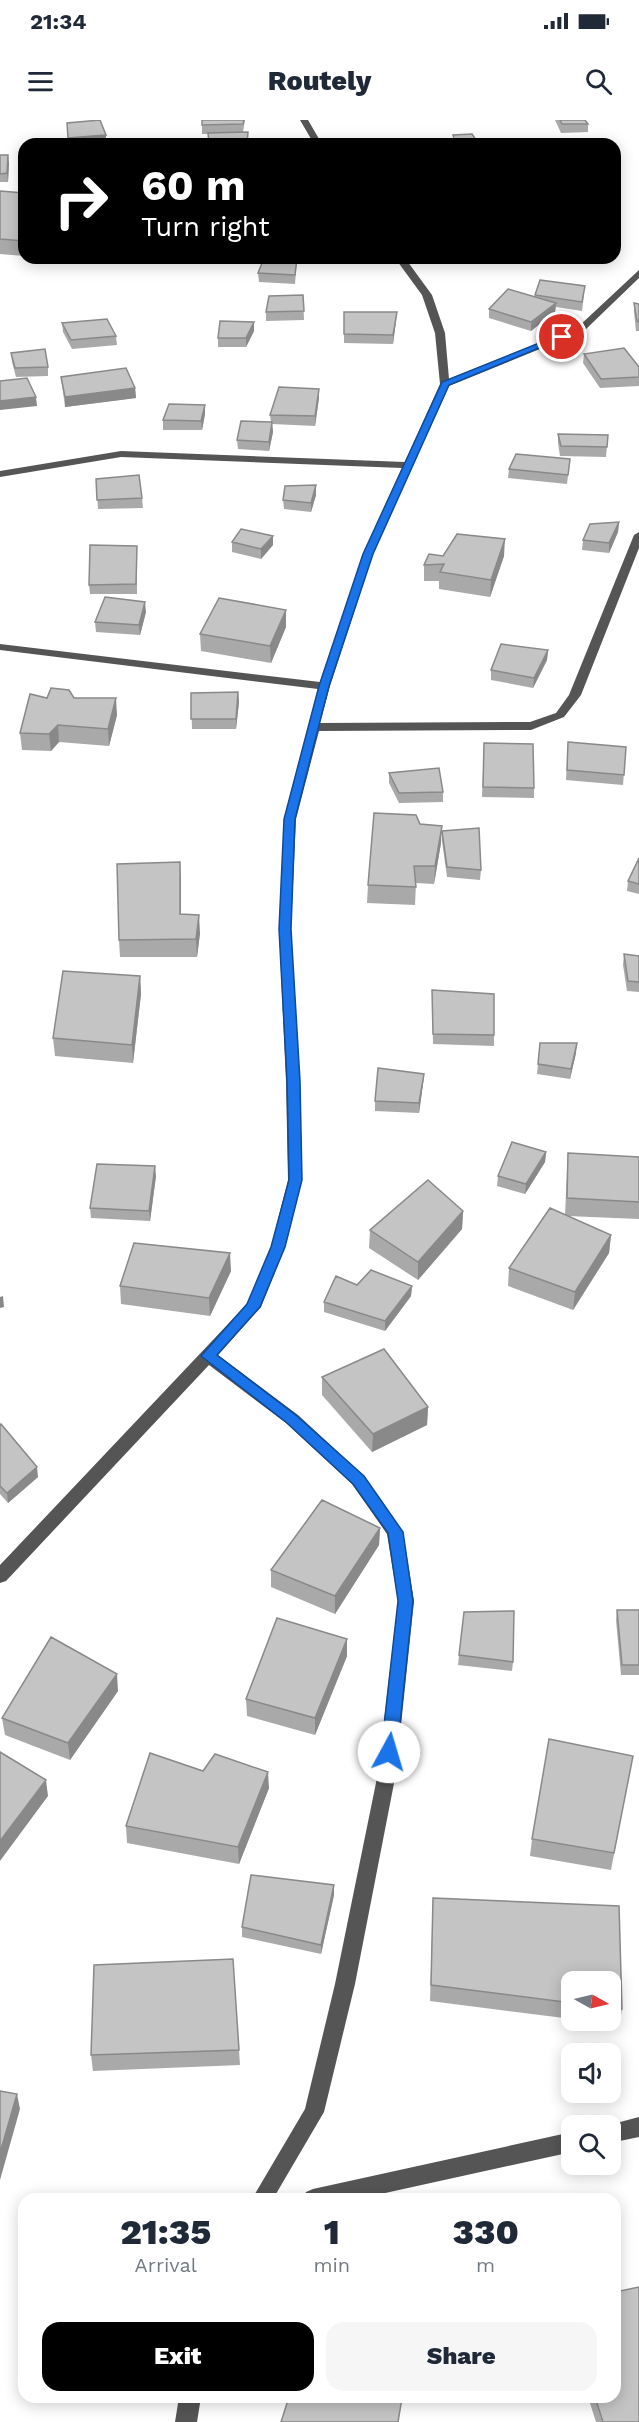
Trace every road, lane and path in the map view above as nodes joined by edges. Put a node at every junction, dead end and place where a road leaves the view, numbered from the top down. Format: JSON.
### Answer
{"nodes":[{"id":1,"x":304,"y":120,"type":"edge"},
{"id":2,"x":314,"y":138,"type":"edge"},
{"id":3,"x":404,"y":264,"type":"edge"},
{"id":4,"x":639,"y":273,"type":"edge"},
{"id":5,"x":445,"y":384,"type":"junction"},
{"id":6,"x":408,"y":465,"type":"junction"},
{"id":7,"x":0,"y":474,"type":"edge"},
{"id":8,"x":639,"y":535,"type":"edge"},
{"id":9,"x":0,"y":647,"type":"edge"},
{"id":10,"x":324,"y":686,"type":"junction"},
{"id":11,"x":314,"y":727,"type":"junction"},
{"id":12,"x":208,"y":1356,"type":"junction"},
{"id":13,"x":0,"y":1576,"type":"edge"},
{"id":14,"x":639,"y":2127,"type":"edge"},
{"id":15,"x":621,"y":2131,"type":"edge"},
{"id":16,"x":561,"y":2144,"type":"edge"},
{"id":17,"x":266,"y":2193,"type":"edge"},
{"id":18,"x":340,"y":2193,"type":"edge"},
{"id":19,"x":189,"y":2403,"type":"edge"},
{"id":20,"x":186,"y":2422,"type":"edge"}],
"edges":[{"from":1,"to":2,"type":"street"},
{"from":3,"to":5,"type":"street"},
{"from":4,"to":5,"type":"street"},
{"from":5,"to":6,"type":"street"},
{"from":6,"to":7,"type":"street"},
{"from":6,"to":10,"type":"street"},
{"from":8,"to":11,"type":"street"},
{"from":9,"to":10,"type":"street"},
{"from":10,"to":11,"type":"street"},
{"from":11,"to":12,"type":"street"},
{"from":12,"to":13,"type":"street"},
{"from":12,"to":17,"type":"street"},
{"from":14,"to":15,"type":"street"},
{"from":16,"to":18,"type":"street"},
{"from":19,"to":20,"type":"street"}]}
